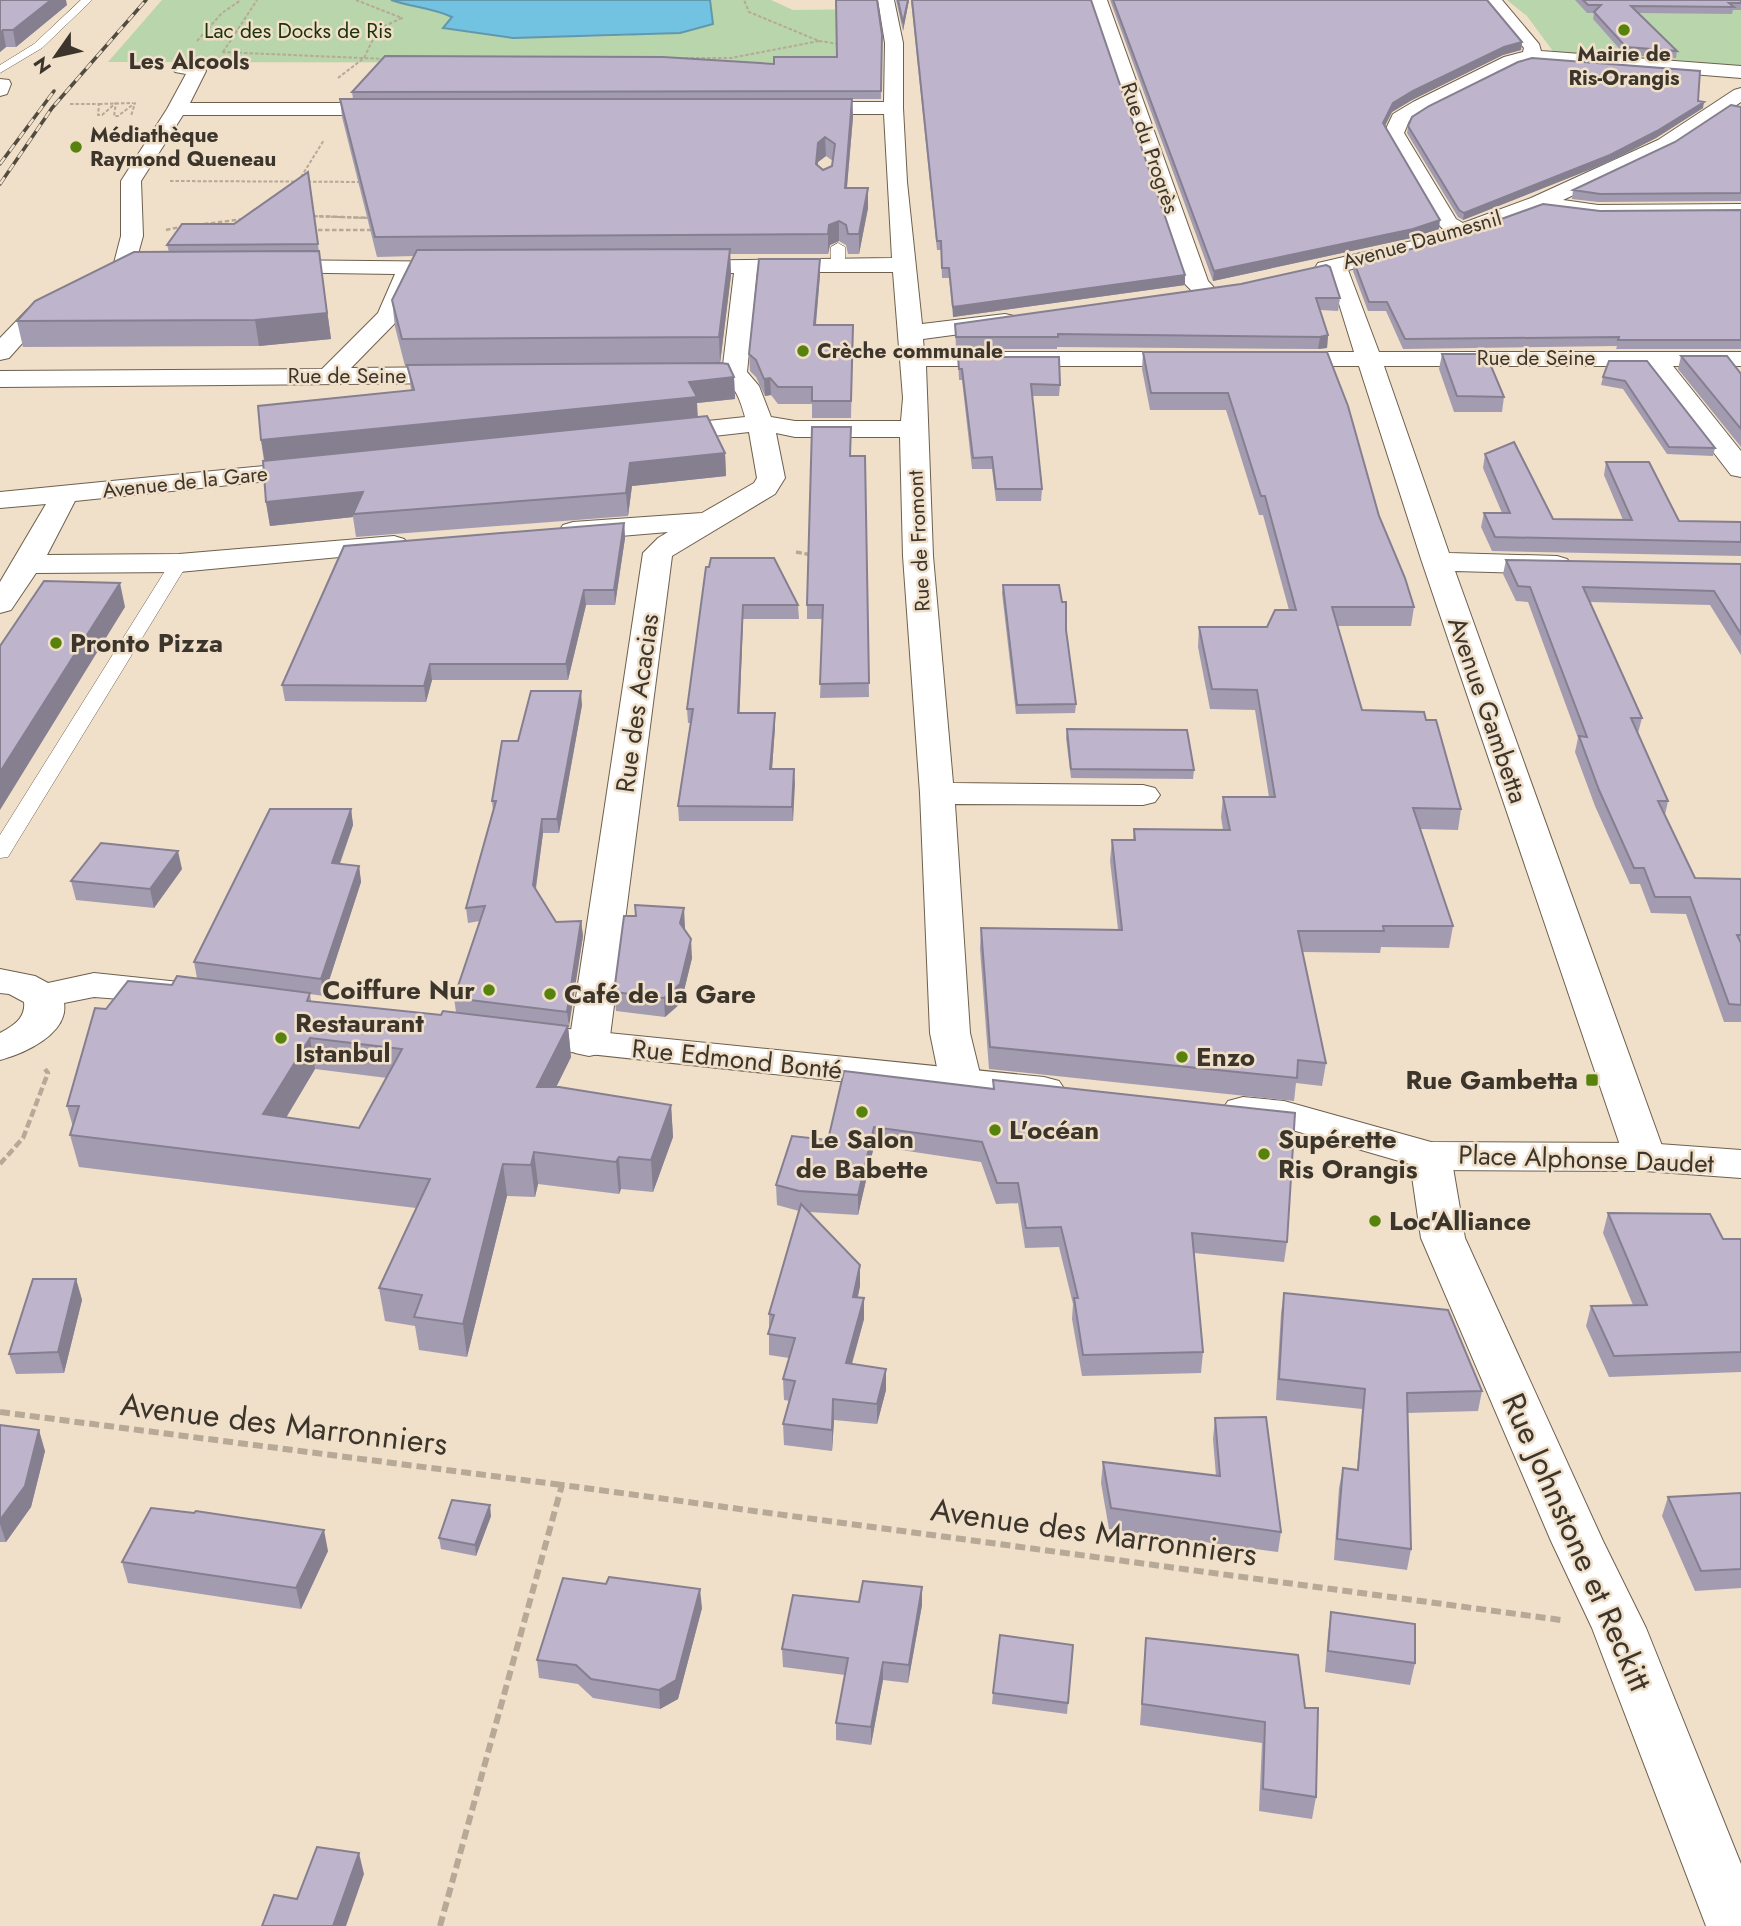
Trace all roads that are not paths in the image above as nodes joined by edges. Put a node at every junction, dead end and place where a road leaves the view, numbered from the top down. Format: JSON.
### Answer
{"nodes":[{"id":1,"x":87,"y":0,"type":"edge"},
{"id":2,"x":886,"y":0,"type":"edge"},
{"id":3,"x":1099,"y":0,"type":"edge"},
{"id":4,"x":1493,"y":0,"type":"edge"},
{"id":5,"x":1531,"y":56,"type":"junction"},
{"id":6,"x":181,"y":68,"type":"dead end"},
{"id":7,"x":1741,"y":74,"type":"edge"},
{"id":8,"x":0,"y":82,"type":"edge"},
{"id":9,"x":1741,"y":94,"type":"edge"},
{"id":10,"x":177,"y":108,"type":"junction"},
{"id":11,"x":778,"y":108,"type":"edge"},
{"id":12,"x":893,"y":108,"type":"junction"},
{"id":13,"x":408,"y":109,"type":"edge"},
{"id":14,"x":1539,"y":204,"type":"junction"},
{"id":15,"x":1741,"y":211,"type":"edge"},
{"id":16,"x":1464,"y":232,"type":"junction"},
{"id":17,"x":905,"y":265,"type":"junction"},
{"id":18,"x":654,"y":266,"type":"edge"},
{"id":19,"x":747,"y":266,"type":"junction"},
{"id":20,"x":125,"y":267,"type":"junction"},
{"id":21,"x":153,"y":267,"type":"edge"},
{"id":22,"x":247,"y":267,"type":"edge"},
{"id":23,"x":409,"y":267,"type":"junction"},
{"id":24,"x":477,"y":267,"type":"edge"},
{"id":25,"x":1329,"y":267,"type":"junction"},
{"id":26,"x":1299,"y":275,"type":"edge"},
{"id":27,"x":1173,"y":297,"type":"edge"},
{"id":28,"x":1024,"y":318,"type":"edge"},
{"id":29,"x":909,"y":333,"type":"junction"},
{"id":30,"x":0,"y":353,"type":"edge"},
{"id":31,"x":1653,"y":358,"type":"junction"},
{"id":32,"x":912,"y":359,"type":"junction"},
{"id":33,"x":1217,"y":359,"type":"edge"},
{"id":34,"x":1258,"y":359,"type":"edge"},
{"id":35,"x":1371,"y":359,"type":"junction"},
{"id":36,"x":1730,"y":359,"type":"edge"},
{"id":37,"x":1741,"y":373,"type":"edge"},
{"id":38,"x":654,"y":374,"type":"edge"},
{"id":39,"x":478,"y":375,"type":"edge"},
{"id":40,"x":734,"y":375,"type":"junction"},
{"id":41,"x":329,"y":376,"type":"junction"},
{"id":42,"x":0,"y":379,"type":"edge"},
{"id":43,"x":914,"y":417,"type":"junction"},
{"id":44,"x":761,"y":423,"type":"junction"},
{"id":45,"x":635,"y":436,"type":"edge"},
{"id":46,"x":336,"y":467,"type":"edge"},
{"id":47,"x":1741,"y":469,"type":"edge"},
{"id":48,"x":65,"y":494,"type":"junction"},
{"id":49,"x":0,"y":500,"type":"edge"},
{"id":50,"x":710,"y":520,"type":"junction"},
{"id":51,"x":547,"y":533,"type":"edge"},
{"id":52,"x":424,"y":543,"type":"edge"},
{"id":53,"x":1437,"y":562,"type":"junction"},
{"id":54,"x":179,"y":563,"type":"junction"},
{"id":55,"x":27,"y":564,"type":"junction"},
{"id":56,"x":1590,"y":566,"type":"edge"},
{"id":57,"x":0,"y":604,"type":"edge"},
{"id":58,"x":937,"y":793,"type":"junction"},
{"id":59,"x":1143,"y":795,"type":"dead end"},
{"id":60,"x":0,"y":852,"type":"edge"},
{"id":61,"x":0,"y":981,"type":"edge"},
{"id":62,"x":208,"y":995,"type":"edge"},
{"id":63,"x":42,"y":996,"type":"junction"},
{"id":64,"x":478,"y":1031,"type":"edge"},
{"id":65,"x":9,"y":1044,"type":"edge"},
{"id":66,"x":589,"y":1044,"type":"junction"},
{"id":67,"x":961,"y":1082,"type":"junction"},
{"id":68,"x":1082,"y":1094,"type":"edge"},
{"id":69,"x":1203,"y":1106,"type":"edge"},
{"id":70,"x":1430,"y":1156,"type":"junction"},
{"id":71,"x":1645,"y":1157,"type":"junction"},
{"id":72,"x":1741,"y":1164,"type":"edge"},
{"id":73,"x":1736,"y":1926,"type":"edge"}],
"edges":[{"from":1,"to":8,"type":"lane"},
{"from":2,"to":12,"type":"street","name":"Rue de Fromont"},
{"from":3,"to":27,"type":"street","name":"Rue du Progrès"},
{"from":4,"to":5,"type":"street"},
{"from":5,"to":7,"type":"street"},
{"from":5,"to":16,"type":"street"},
{"from":6,"to":10,"type":"street"},
{"from":9,"to":14,"type":"street","name":"Avenue Daumesnil"},
{"from":10,"to":13,"type":"street"},
{"from":10,"to":20,"type":"street"},
{"from":11,"to":12,"type":"street"},
{"from":12,"to":17,"type":"street","name":"Rue de Fromont"},
{"from":14,"to":15,"type":"street"},
{"from":14,"to":16,"type":"street","name":"Avenue Daumesnil"},
{"from":16,"to":25,"type":"street","name":"Avenue Daumesnil"},
{"from":17,"to":19,"type":"street"},
{"from":17,"to":29,"type":"street","name":"Rue de Fromont"},
{"from":18,"to":19,"type":"street"},
{"from":19,"to":40,"type":"street"},
{"from":20,"to":21,"type":"street"},
{"from":20,"to":30,"type":"street"},
{"from":22,"to":23,"type":"street"},
{"from":23,"to":24,"type":"street"},
{"from":23,"to":41,"type":"street"},
{"from":25,"to":26,"type":"street","name":"Avenue Daumesnil"},
{"from":25,"to":35,"type":"street","name":"Avenue Gambetta"},
{"from":28,"to":29,"type":"street"},
{"from":29,"to":32,"type":"street","name":"Rue de Fromont"},
{"from":31,"to":35,"type":"street","name":"Rue de Seine"},
{"from":31,"to":36,"type":"street","name":"Rue de Seine"},
{"from":31,"to":47,"type":"street"},
{"from":32,"to":33,"type":"street"},
{"from":32,"to":43,"type":"street","name":"Rue de Fromont"},
{"from":34,"to":35,"type":"street","name":"Rue de Seine"},
{"from":35,"to":53,"type":"street","name":"Avenue Gambetta"},
{"from":36,"to":37,"type":"street"},
{"from":38,"to":40,"type":"street"},
{"from":39,"to":41,"type":"street","name":"Rue de Seine"},
{"from":40,"to":44,"type":"street"},
{"from":41,"to":42,"type":"street","name":"Rue de Seine"},
{"from":43,"to":44,"type":"street"},
{"from":43,"to":58,"type":"street","name":"Rue de Fromont"},
{"from":44,"to":45,"type":"street"},
{"from":44,"to":50,"type":"street","name":"Rue des Acacias"},
{"from":46,"to":48,"type":"street","name":"Avenue de la Gare"},
{"from":48,"to":49,"type":"street","name":"Avenue de la Gare"},
{"from":48,"to":55,"type":"street"},
{"from":50,"to":51,"type":"street"},
{"from":50,"to":66,"type":"street","name":"Rue des Acacias"},
{"from":52,"to":54,"type":"street"},
{"from":53,"to":56,"type":"street"},
{"from":53,"to":71,"type":"street","name":"Avenue Gambetta"},
{"from":54,"to":55,"type":"street"},
{"from":54,"to":60,"type":"lane"},
{"from":55,"to":57,"type":"street"},
{"from":58,"to":59,"type":"street"},
{"from":58,"to":67,"type":"street","name":"Rue de Fromont"},
{"from":61,"to":63,"type":"street"},
{"from":62,"to":63,"type":"street"},
{"from":63,"to":65,"type":"street"},
{"from":64,"to":66,"type":"street","name":"Rue Edmond Bonté"},
{"from":66,"to":67,"type":"street","name":"Rue Edmond Bonté"},
{"from":67,"to":68,"type":"street","name":"Rue Edmond Bonté"},
{"from":69,"to":70,"type":"street"},
{"from":70,"to":71,"type":"street","name":"Place Alphonse Daudet"},
{"from":70,"to":73,"type":"street","name":"Rue Johnstone et Reckitt"},
{"from":71,"to":72,"type":"street","name":"Place Alphonse Daudet"}]}
